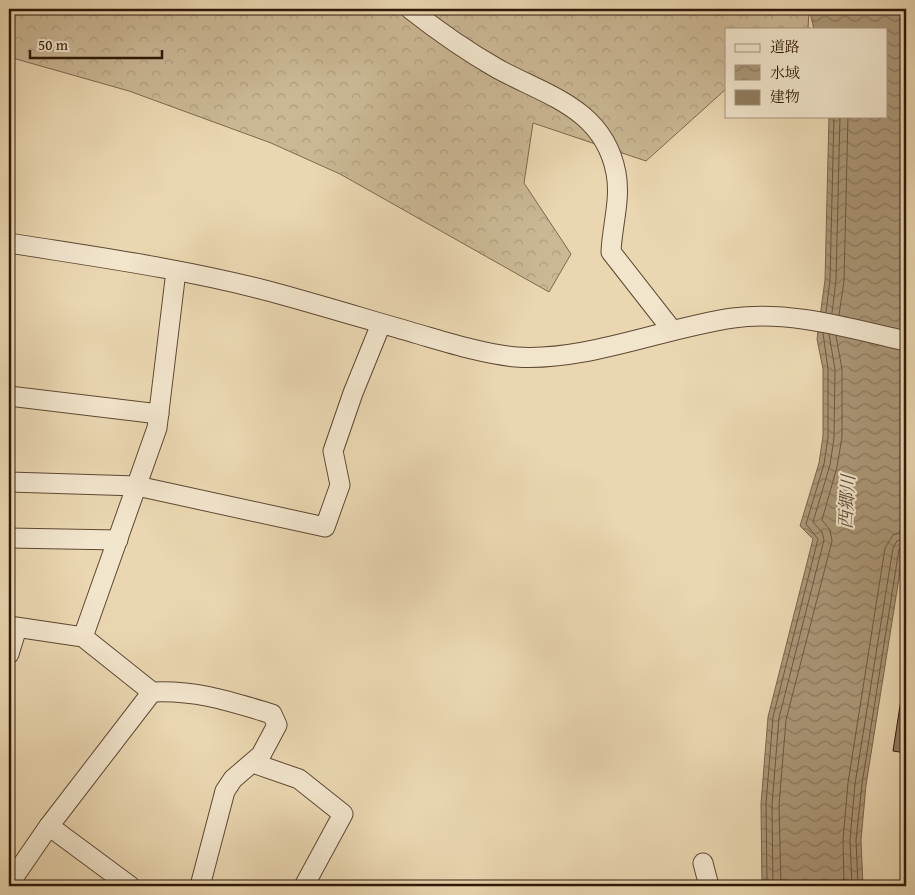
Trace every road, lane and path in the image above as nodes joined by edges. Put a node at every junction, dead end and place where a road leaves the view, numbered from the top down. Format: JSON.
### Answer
{"nodes":[{"id":1,"x":410,"y":9,"type":"edge"},
{"id":2,"x":9,"y":243,"type":"edge"},
{"id":3,"x":176,"y":271,"type":"junction"},
{"id":4,"x":381,"y":324,"type":"junction"},
{"id":5,"x":672,"y":330,"type":"junction"},
{"id":6,"x":906,"y":341,"type":"edge"},
{"id":7,"x":9,"y":396,"type":"edge"},
{"id":8,"x":159,"y":414,"type":"junction"},
{"id":9,"x":9,"y":482,"type":"edge"},
{"id":10,"x":138,"y":486,"type":"junction"},
{"id":11,"x":9,"y":538,"type":"edge"},
{"id":12,"x":118,"y":540,"type":"junction"},
{"id":13,"x":13,"y":627,"type":"edge"},
{"id":14,"x":83,"y":637,"type":"junction"},
{"id":15,"x":9,"y":654,"type":"edge"},
{"id":16,"x":152,"y":692,"type":"junction"},
{"id":17,"x":906,"y":753,"type":"edge"},
{"id":18,"x":253,"y":763,"type":"junction"},
{"id":19,"x":905,"y":767,"type":"dead end"},
{"id":20,"x":49,"y":826,"type":"junction"},
{"id":21,"x":703,"y":863,"type":"dead end"},
{"id":22,"x":9,"y":884,"type":"edge"},
{"id":23,"x":130,"y":886,"type":"edge"},
{"id":24,"x":200,"y":886,"type":"edge"},
{"id":25,"x":304,"y":886,"type":"edge"},
{"id":26,"x":709,"y":886,"type":"edge"}],
"edges":[{"from":1,"to":5,"type":"street"},
{"from":2,"to":3,"type":"street"},
{"from":3,"to":4,"type":"street"},
{"from":3,"to":8,"type":"street"},
{"from":4,"to":5,"type":"street"},
{"from":4,"to":10,"type":"street"},
{"from":5,"to":6,"type":"street"},
{"from":7,"to":8,"type":"street"},
{"from":8,"to":10,"type":"street"},
{"from":9,"to":10,"type":"street"},
{"from":10,"to":12,"type":"street"},
{"from":11,"to":12,"type":"street"},
{"from":12,"to":14,"type":"street"},
{"from":13,"to":14,"type":"street"},
{"from":13,"to":15,"type":"street"},
{"from":14,"to":16,"type":"street"},
{"from":16,"to":18,"type":"street"},
{"from":16,"to":20,"type":"street"},
{"from":17,"to":19,"type":"path"},
{"from":18,"to":24,"type":"street"},
{"from":18,"to":25,"type":"street"},
{"from":20,"to":22,"type":"street"},
{"from":20,"to":23,"type":"street"},
{"from":21,"to":26,"type":"street"}]}
